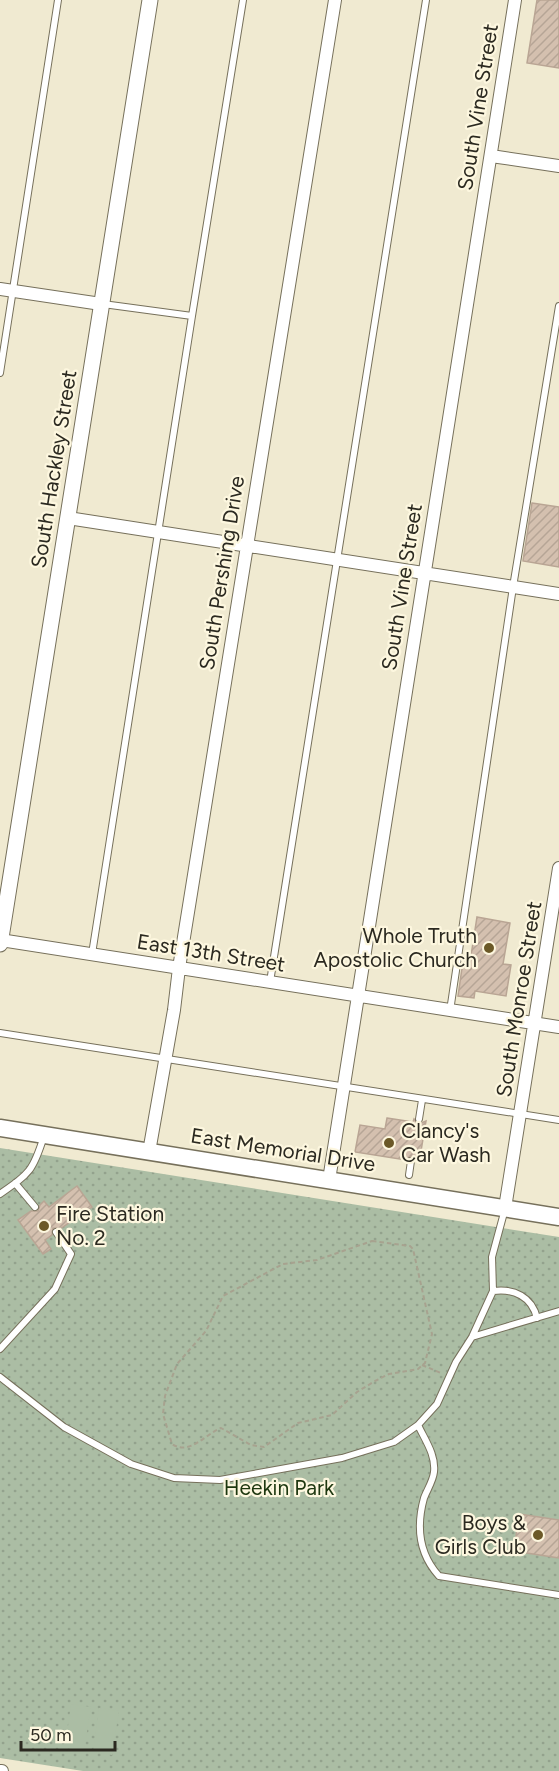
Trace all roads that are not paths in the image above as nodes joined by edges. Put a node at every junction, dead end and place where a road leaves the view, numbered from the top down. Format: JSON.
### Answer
{"nodes":[{"id":1,"x":58,"y":0,"type":"edge"},
{"id":2,"x":150,"y":0,"type":"edge"},
{"id":3,"x":243,"y":0,"type":"edge"},
{"id":4,"x":335,"y":0,"type":"edge"},
{"id":5,"x":426,"y":0,"type":"edge"},
{"id":6,"x":514,"y":0,"type":"edge"},
{"id":7,"x":491,"y":156,"type":"junction"},
{"id":8,"x":559,"y":166,"type":"edge"},
{"id":9,"x":6,"y":290,"type":"edge"},
{"id":10,"x":101,"y":304,"type":"junction"},
{"id":11,"x":559,"y":306,"type":"edge"},
{"id":12,"x":192,"y":316,"type":"junction"},
{"id":13,"x":0,"y":373,"type":"edge"},
{"id":14,"x":68,"y":518,"type":"junction"},
{"id":15,"x":158,"y":532,"type":"junction"},
{"id":16,"x":246,"y":545,"type":"junction"},
{"id":17,"x":338,"y":560,"type":"junction"},
{"id":18,"x":424,"y":573,"type":"junction"},
{"id":19,"x":513,"y":587,"type":"junction"},
{"id":20,"x":559,"y":594,"type":"edge"},
{"id":21,"x":559,"y":868,"type":"edge"},
{"id":22,"x":0,"y":940,"type":"edge"},
{"id":23,"x":0,"y":944,"type":"edge"},
{"id":24,"x":92,"y":954,"type":"junction"},
{"id":25,"x":178,"y":968,"type":"junction"},
{"id":26,"x":270,"y":982,"type":"junction"},
{"id":27,"x":358,"y":996,"type":"junction"},
{"id":28,"x":450,"y":1011,"type":"junction"},
{"id":29,"x":535,"y":1024,"type":"junction"},
{"id":30,"x":559,"y":1028,"type":"edge"},
{"id":31,"x":0,"y":1033,"type":"edge"},
{"id":32,"x":166,"y":1058,"type":"junction"},
{"id":33,"x":344,"y":1087,"type":"junction"},
{"id":34,"x":422,"y":1100,"type":"junction"},
{"id":35,"x":520,"y":1114,"type":"junction"},
{"id":36,"x":419,"y":1119,"type":"dead end"},
{"id":37,"x":559,"y":1120,"type":"edge"},
{"id":38,"x":0,"y":1128,"type":"edge"},
{"id":39,"x":44,"y":1135,"type":"junction"},
{"id":40,"x":149,"y":1152,"type":"junction"},
{"id":41,"x":411,"y":1161,"type":"dead end"},
{"id":42,"x":409,"y":1175,"type":"dead end"},
{"id":43,"x":329,"y":1180,"type":"junction"},
{"id":44,"x":15,"y":1183,"type":"junction"},
{"id":45,"x":0,"y":1194,"type":"edge"},
{"id":46,"x":36,"y":1208,"type":"dead end"},
{"id":47,"x":505,"y":1208,"type":"junction"},
{"id":48,"x":559,"y":1217,"type":"edge"},
{"id":49,"x":56,"y":1232,"type":"dead end"},
{"id":50,"x":494,"y":1291,"type":"junction"},
{"id":51,"x":559,"y":1311,"type":"edge"},
{"id":52,"x":537,"y":1318,"type":"junction"},
{"id":53,"x":472,"y":1336,"type":"junction"},
{"id":54,"x":0,"y":1349,"type":"edge"},
{"id":55,"x":0,"y":1377,"type":"edge"},
{"id":56,"x":418,"y":1425,"type":"junction"},
{"id":57,"x":559,"y":1595,"type":"edge"}],
"edges":[{"from":1,"to":9,"type":"lane"},
{"from":2,"to":10,"type":"street","name":"South Hackley Street"},
{"from":3,"to":12,"type":"lane"},
{"from":4,"to":16,"type":"street","name":"South Pershing Drive"},
{"from":5,"to":17,"type":"lane"},
{"from":6,"to":7,"type":"street","name":"South Vine Street"},
{"from":7,"to":8,"type":"street"},
{"from":7,"to":18,"type":"street","name":"South Vine Street"},
{"from":9,"to":10,"type":"street"},
{"from":9,"to":13,"type":"lane"},
{"from":10,"to":12,"type":"lane"},
{"from":10,"to":14,"type":"street","name":"South Hackley Street"},
{"from":11,"to":19,"type":"lane"},
{"from":12,"to":15,"type":"lane"},
{"from":14,"to":15,"type":"street"},
{"from":14,"to":22,"type":"street","name":"South Hackley Street"},
{"from":15,"to":16,"type":"street"},
{"from":15,"to":24,"type":"lane"},
{"from":16,"to":17,"type":"street"},
{"from":16,"to":25,"type":"street","name":"South Pershing Drive"},
{"from":17,"to":18,"type":"street"},
{"from":17,"to":26,"type":"lane"},
{"from":18,"to":19,"type":"street"},
{"from":18,"to":27,"type":"street","name":"South Vine Street"},
{"from":19,"to":20,"type":"street"},
{"from":19,"to":28,"type":"lane"},
{"from":21,"to":29,"type":"street","name":"South Monroe Street"},
{"from":22,"to":23,"type":"street","name":"South Hackley Street"},
{"from":22,"to":24,"type":"street","name":"East 13th Street"},
{"from":24,"to":25,"type":"street","name":"East 13th Street"},
{"from":25,"to":26,"type":"street","name":"East 13th Street"},
{"from":25,"to":32,"type":"street","name":"South Pershing Drive"},
{"from":26,"to":27,"type":"street","name":"East 13th Street"},
{"from":27,"to":28,"type":"street","name":"East 13th Street"},
{"from":27,"to":33,"type":"street","name":"South Vine Street"},
{"from":28,"to":29,"type":"street","name":"East 13th Street"},
{"from":29,"to":30,"type":"street","name":"East 13th Street"},
{"from":29,"to":35,"type":"street","name":"South Monroe Street"},
{"from":31,"to":32,"type":"lane"},
{"from":32,"to":33,"type":"lane"},
{"from":32,"to":40,"type":"street","name":"South Pershing Drive"},
{"from":33,"to":34,"type":"lane"},
{"from":33,"to":43,"type":"street","name":"South Vine Street"},
{"from":34,"to":35,"type":"lane"},
{"from":34,"to":36,"type":"lane"},
{"from":35,"to":37,"type":"lane"},
{"from":35,"to":47,"type":"street","name":"South Monroe Street"},
{"from":38,"to":39,"type":"main road","name":"East Memorial Drive"},
{"from":39,"to":40,"type":"main road","name":"East Memorial Drive"},
{"from":39,"to":44,"type":"lane"},
{"from":40,"to":43,"type":"main road","name":"East Memorial Drive"},
{"from":41,"to":42,"type":"lane"},
{"from":43,"to":47,"type":"main road","name":"East Memorial Drive"},
{"from":44,"to":45,"type":"lane"},
{"from":44,"to":46,"type":"lane"},
{"from":47,"to":48,"type":"main road","name":"East Memorial Drive"},
{"from":47,"to":50,"type":"lane"},
{"from":49,"to":54,"type":"lane"},
{"from":50,"to":52,"type":"lane"},
{"from":50,"to":53,"type":"lane"},
{"from":51,"to":52,"type":"lane"},
{"from":52,"to":53,"type":"lane"},
{"from":53,"to":56,"type":"lane"},
{"from":55,"to":56,"type":"lane"},
{"from":56,"to":57,"type":"lane"}]}
